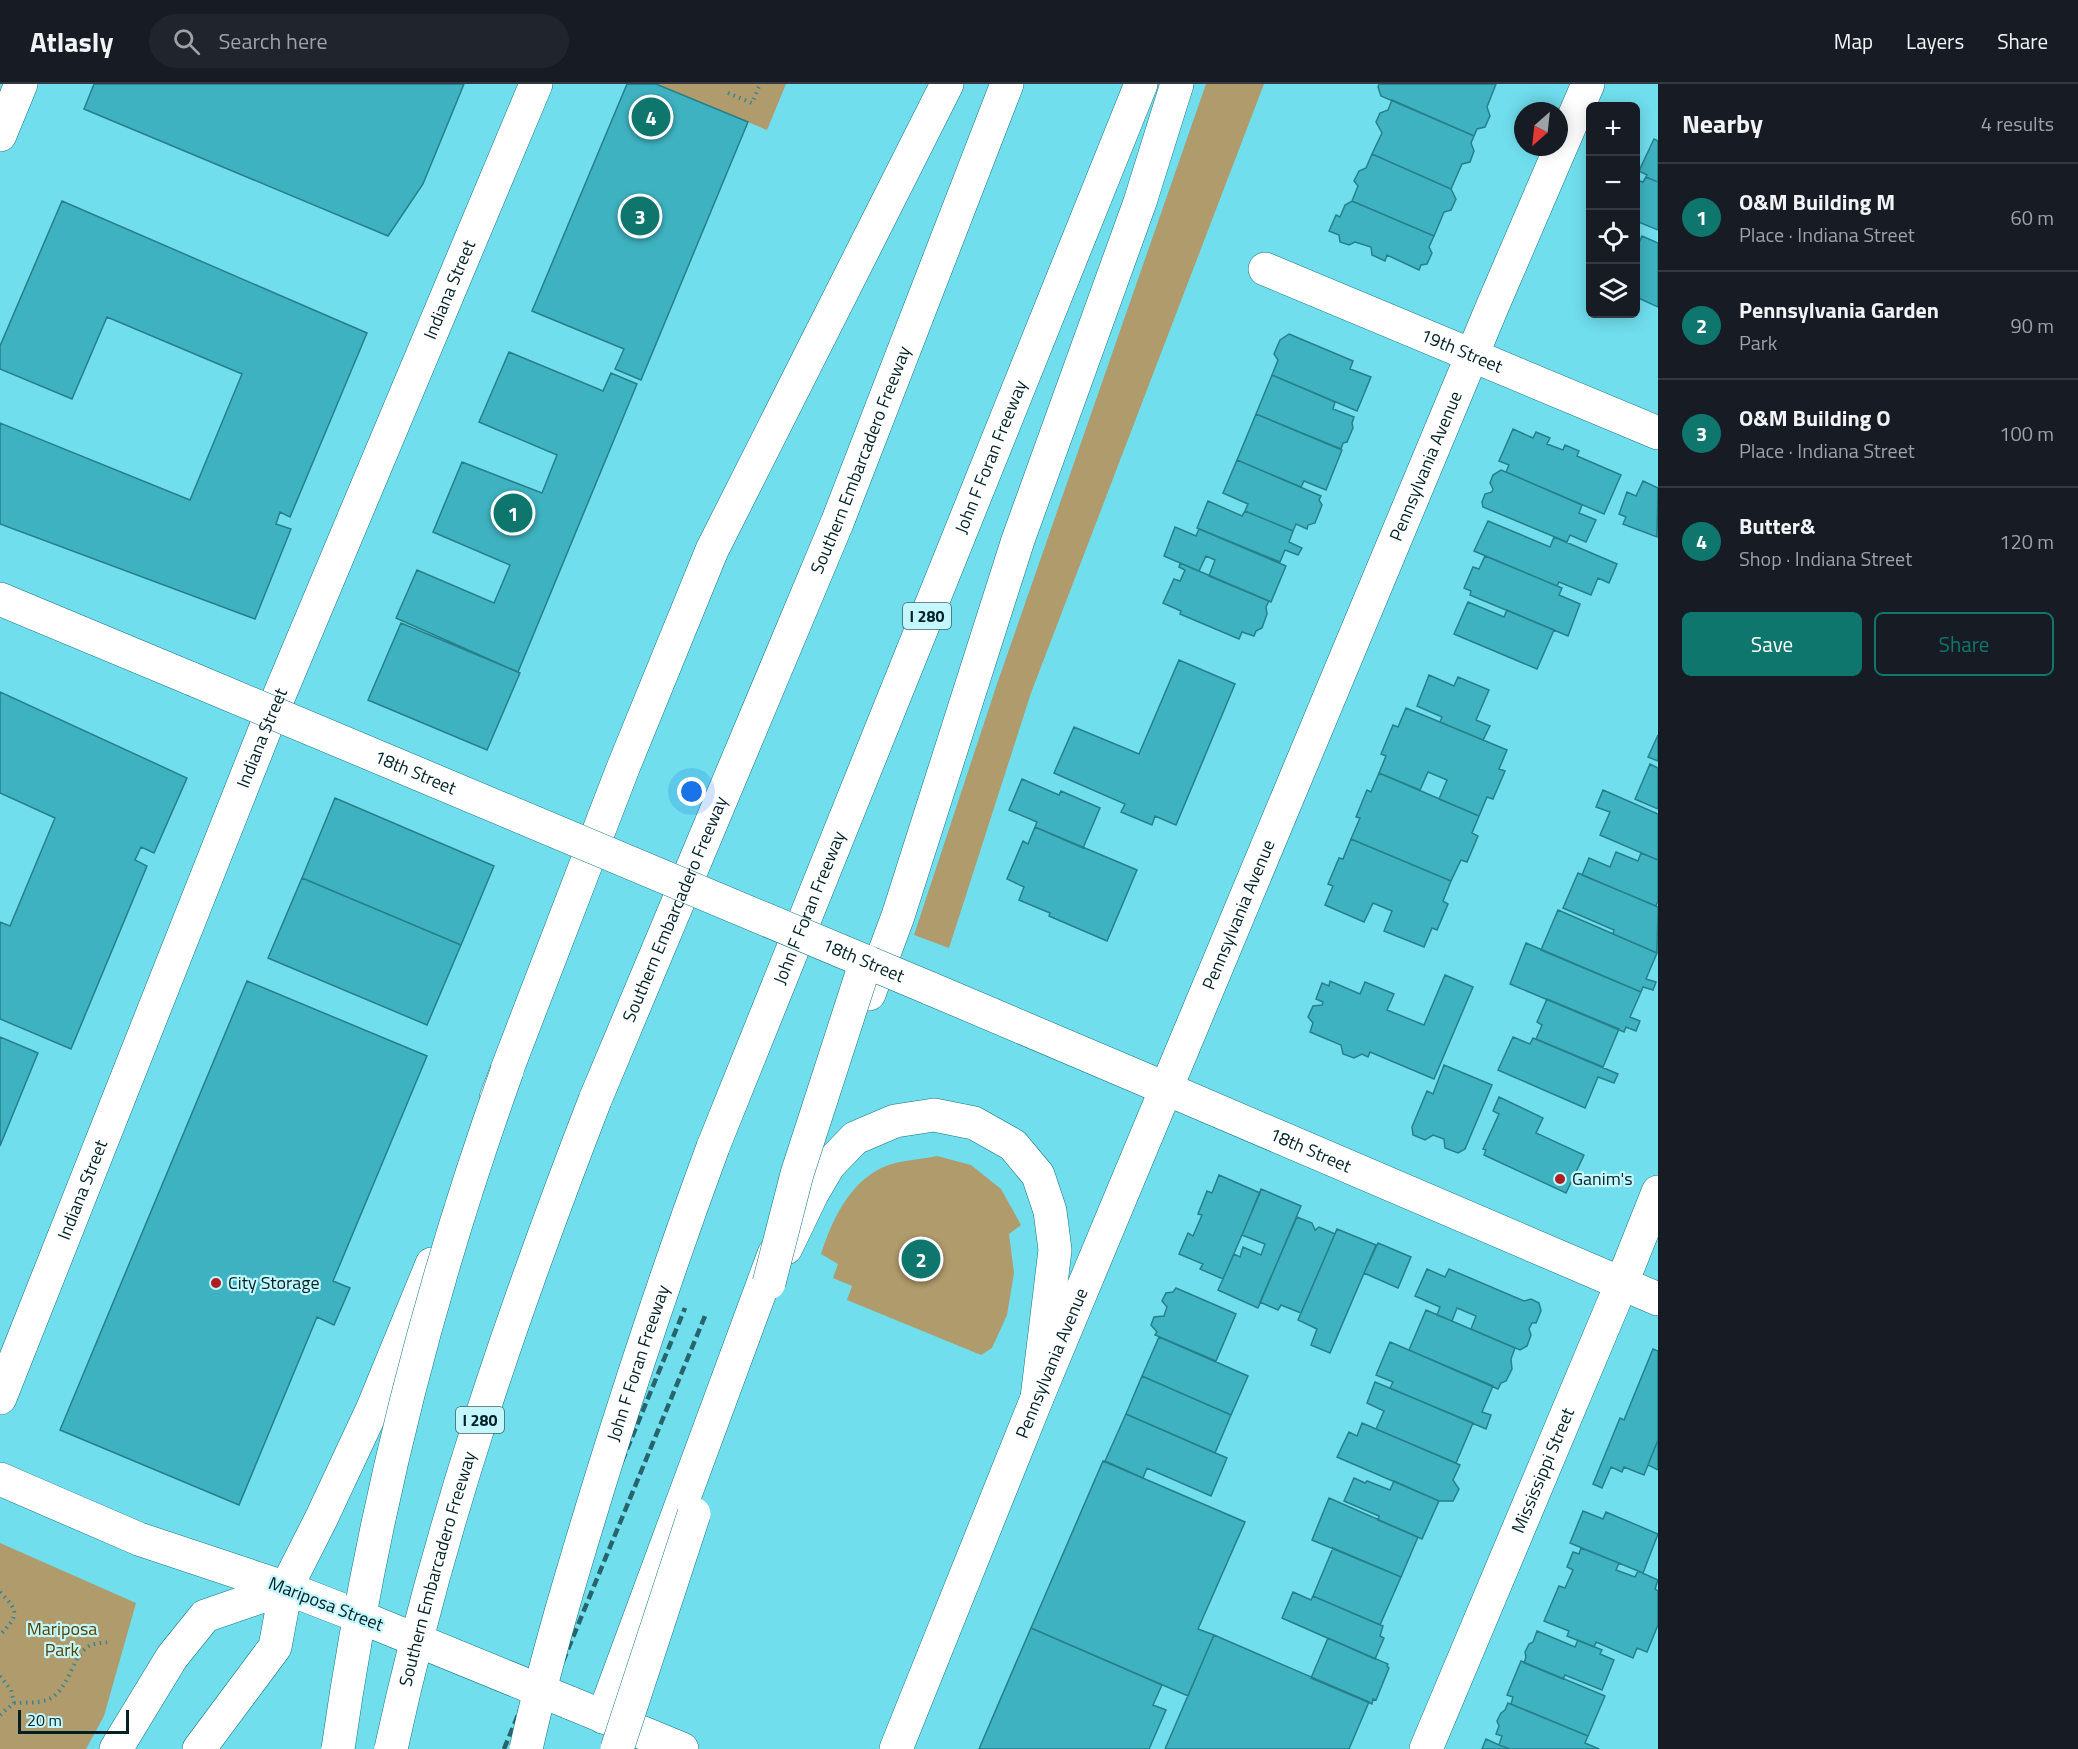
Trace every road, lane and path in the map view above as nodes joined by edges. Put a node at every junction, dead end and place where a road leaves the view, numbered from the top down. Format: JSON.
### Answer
{"nodes":[{"id":1,"x":21,"y":84,"type":"edge"},
{"id":2,"x":536,"y":84,"type":"edge"},
{"id":3,"x":760,"y":84,"type":"edge"},
{"id":4,"x":947,"y":84,"type":"edge"},
{"id":5,"x":1007,"y":84,"type":"edge"},
{"id":6,"x":1141,"y":84,"type":"edge"},
{"id":7,"x":1177,"y":84,"type":"edge"},
{"id":8,"x":1588,"y":84,"type":"edge"},
{"id":9,"x":728,"y":93,"type":"dead end"},
{"id":10,"x":0,"y":135,"type":"edge"},
{"id":11,"x":1265,"y":269,"type":"dead end"},
{"id":12,"x":1472,"y":356,"type":"junction"},
{"id":13,"x":1658,"y":433,"type":"edge"},
{"id":14,"x":0,"y":599,"type":"edge"},
{"id":15,"x":597,"y":848,"type":"junction"},
{"id":16,"x":866,"y":961,"type":"junction"},
{"id":17,"x":1167,"y":1089,"type":"junction"},
{"id":18,"x":1658,"y":1192,"type":"edge"},
{"id":19,"x":769,"y":1283,"type":"junction"},
{"id":20,"x":1621,"y":1285,"type":"junction"},
{"id":21,"x":1658,"y":1299,"type":"edge"},
{"id":22,"x":0,"y":1398,"type":"edge"},
{"id":23,"x":1037,"y":1398,"type":"junction"},
{"id":24,"x":0,"y":1479,"type":"edge"},
{"id":25,"x":286,"y":1588,"type":"junction"},
{"id":26,"x":0,"y":1592,"type":"edge"},
{"id":27,"x":0,"y":1635,"type":"edge"},
{"id":28,"x":108,"y":1642,"type":"dead end"},
{"id":29,"x":0,"y":1676,"type":"edge"},
{"id":30,"x":14,"y":1703,"type":"junction"},
{"id":31,"x":0,"y":1715,"type":"edge"},
{"id":32,"x":603,"y":1717,"type":"junction"},
{"id":33,"x":116,"y":1749,"type":"edge"},
{"id":34,"x":199,"y":1749,"type":"edge"},
{"id":35,"x":338,"y":1749,"type":"edge"},
{"id":36,"x":391,"y":1749,"type":"edge"},
{"id":37,"x":526,"y":1749,"type":"edge"},
{"id":38,"x":617,"y":1749,"type":"edge"},
{"id":39,"x":682,"y":1749,"type":"edge"},
{"id":40,"x":896,"y":1749,"type":"edge"},
{"id":41,"x":1426,"y":1749,"type":"edge"}],
"edges":[{"from":1,"to":10,"type":"main road"},
{"from":2,"to":22,"type":"main road","name":"Indiana Street"},
{"from":3,"to":9,"type":"path"},
{"from":4,"to":25,"type":"main road"},
{"from":5,"to":36,"type":"main road","name":"Southern Embarcadero Freeway","number":"I 280","bridge":true},
{"from":6,"to":37,"type":"main road","name":"John F Foran Freeway","number":"I 280","bridge":true},
{"from":7,"to":32,"type":"main road"},
{"from":8,"to":12,"type":"main road","name":"Pennsylvania Avenue"},
{"from":11,"to":12,"type":"main road","name":"19th Street"},
{"from":12,"to":13,"type":"main road","name":"19th Street"},
{"from":12,"to":17,"type":"main road","name":"Pennsylvania Avenue"},
{"from":14,"to":15,"type":"main road","name":"18th Street","bridge":true},
{"from":15,"to":16,"type":"main road","name":"18th Street","bridge":true},
{"from":15,"to":35,"type":"main road","bridge":true},
{"from":16,"to":17,"type":"main road","name":"18th Street","bridge":true},
{"from":16,"to":19,"type":"main road","bridge":true},
{"from":17,"to":20,"type":"main road","name":"18th Street"},
{"from":17,"to":23,"type":"main road","name":"Pennsylvania Avenue"},
{"from":18,"to":20,"type":"main road","name":"Mississippi Street"},
{"from":19,"to":23,"type":"main road","bridge":true},
{"from":19,"to":38,"type":"main road","bridge":true},
{"from":20,"to":21,"type":"main road","name":"18th Street"},
{"from":20,"to":41,"type":"main road","name":"Mississippi Street"},
{"from":23,"to":40,"type":"main road","name":"Pennsylvania Avenue"},
{"from":24,"to":25,"type":"main road","name":"Mariposa Street"},
{"from":25,"to":32,"type":"main road","name":"Mariposa Street","bridge":true},
{"from":25,"to":33,"type":"main road"},
{"from":25,"to":34,"type":"main road"},
{"from":26,"to":27,"type":"path"},
{"from":28,"to":30,"type":"path"},
{"from":29,"to":30,"type":"path"},
{"from":30,"to":31,"type":"path"},
{"from":32,"to":39,"type":"main road","name":"Mariposa Street"}]}
